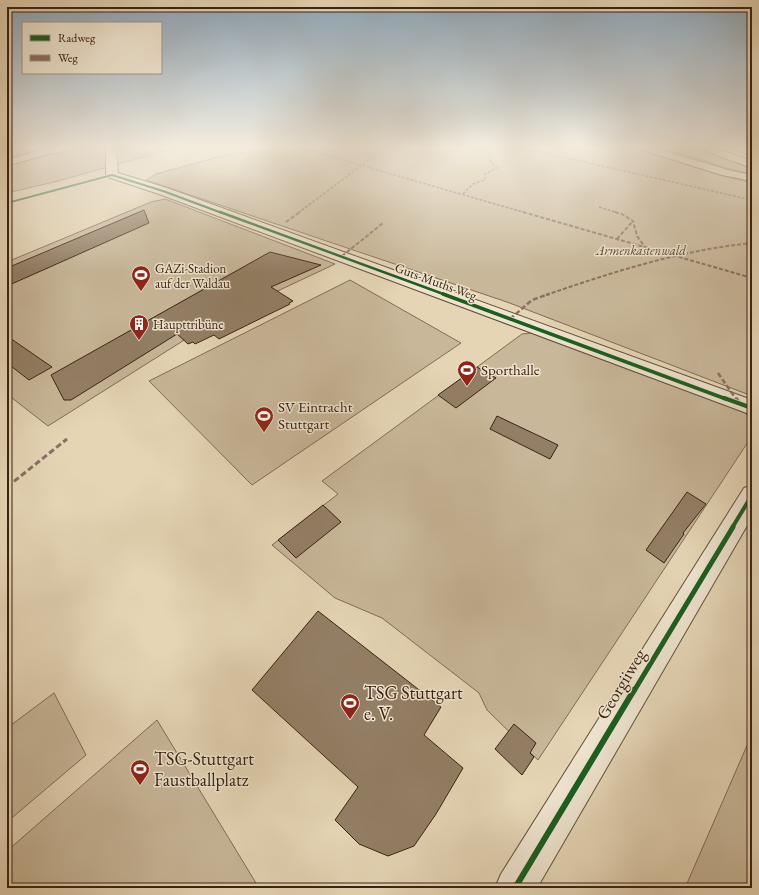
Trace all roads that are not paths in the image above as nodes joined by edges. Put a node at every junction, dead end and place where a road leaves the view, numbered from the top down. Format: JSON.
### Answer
{"nodes":[{"id":1,"x":157,"y":189,"type":"edge"},
{"id":2,"x":752,"y":408,"type":"edge"},
{"id":3,"x":752,"y":495,"type":"edge"},
{"id":4,"x":514,"y":888,"type":"edge"}],
"edges":[{"from":1,"to":2,"type":"street","name":"Guts-Muths-Weg"},
{"from":3,"to":4,"type":"street","name":"Georgiiweg"}]}
